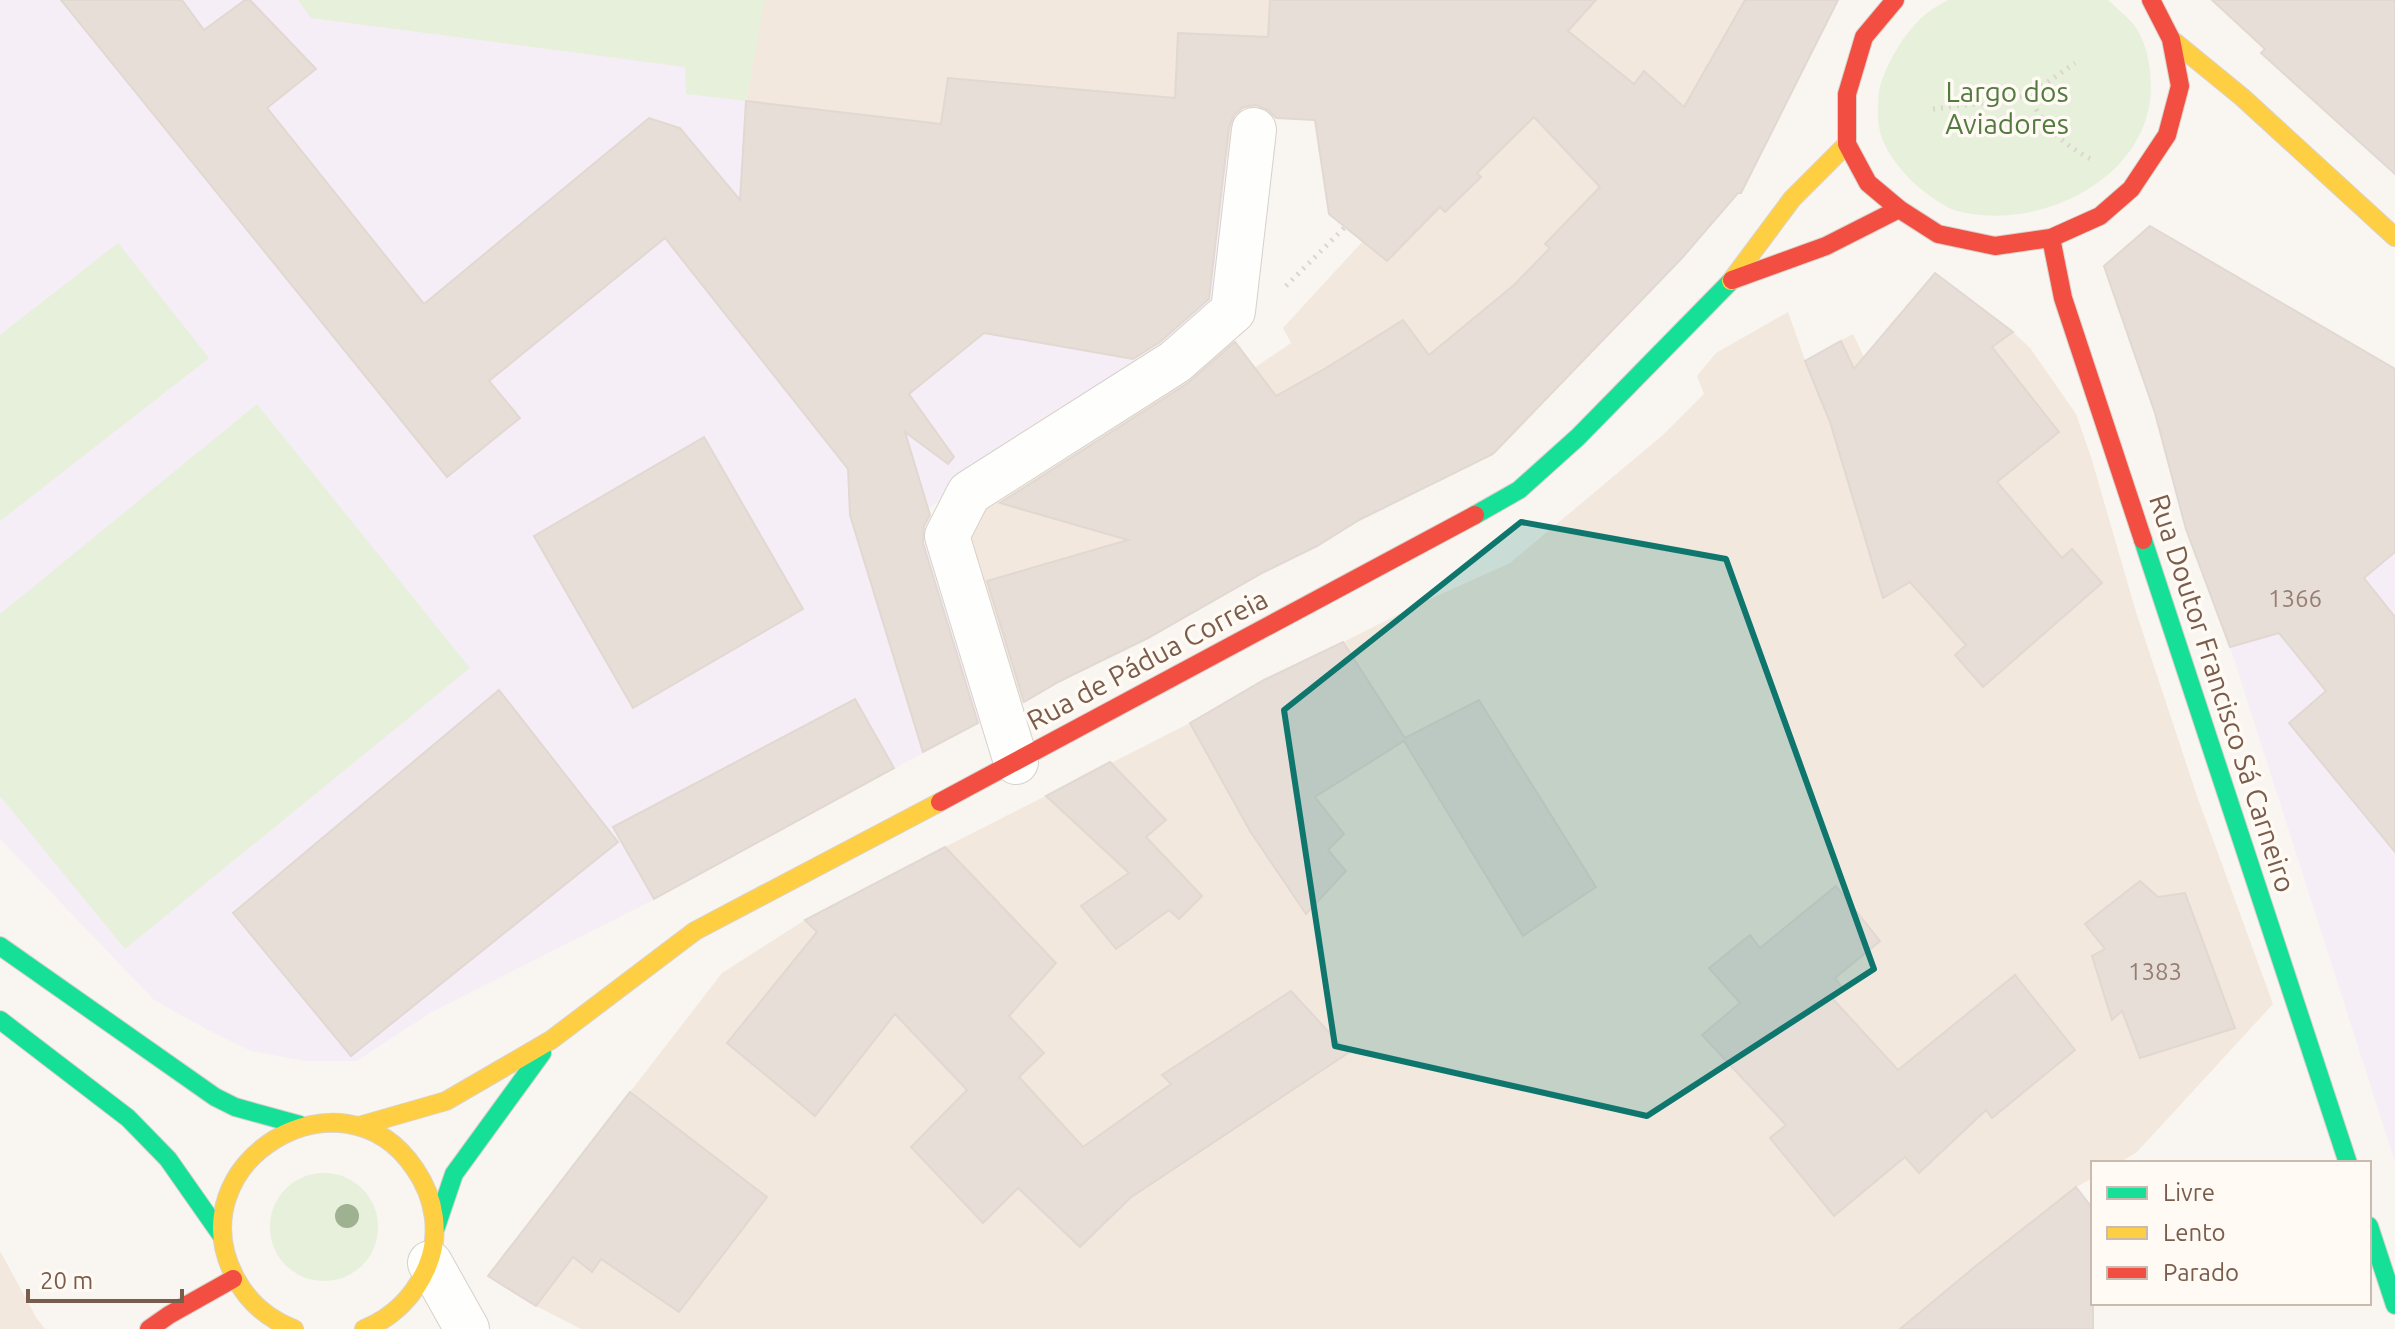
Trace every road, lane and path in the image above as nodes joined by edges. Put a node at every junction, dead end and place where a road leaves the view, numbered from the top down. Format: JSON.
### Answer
{"nodes":[{"id":1,"x":1895,"y":0,"type":"edge"},
{"id":2,"x":2151,"y":0,"type":"edge"},
{"id":3,"x":2171,"y":39,"type":"junction"},
{"id":4,"x":2075,"y":63,"type":"dead end"},
{"id":5,"x":2029,"y":95,"type":"junction"},
{"id":6,"x":1933,"y":109,"type":"dead end"},
{"id":7,"x":1254,"y":130,"type":"dead end"},
{"id":8,"x":1847,"y":144,"type":"junction"},
{"id":9,"x":2131,"y":189,"type":"junction"},
{"id":10,"x":1899,"y":209,"type":"junction"},
{"id":11,"x":1345,"y":227,"type":"dead end"},
{"id":12,"x":2395,"y":237,"type":"edge"},
{"id":13,"x":2051,"y":238,"type":"junction"},
{"id":14,"x":1732,"y":280,"type":"junction"},
{"id":15,"x":1233,"y":311,"type":"junction"},
{"id":16,"x":1016,"y":762,"type":"junction"},
{"id":17,"x":5,"y":945,"type":"edge"},
{"id":18,"x":0,"y":1020,"type":"edge"},
{"id":19,"x":551,"y":1040,"type":"junction"},
{"id":20,"x":300,"y":1125,"type":"junction"},
{"id":21,"x":359,"y":1126,"type":"junction"},
{"id":22,"x":2347,"y":1161,"type":"edge"},
{"id":23,"x":2371,"y":1232,"type":"edge"},
{"id":24,"x":222,"y":1236,"type":"junction"},
{"id":25,"x":433,"y":1245,"type":"junction"},
{"id":26,"x":233,"y":1279,"type":"junction"},
{"id":27,"x":2395,"y":1305,"type":"edge"},
{"id":28,"x":149,"y":1329,"type":"edge"},
{"id":29,"x":294,"y":1329,"type":"edge"},
{"id":30,"x":364,"y":1329,"type":"edge"},
{"id":31,"x":465,"y":1329,"type":"edge"}],
"edges":[{"from":1,"to":8,"type":"main road"},
{"from":2,"to":3,"type":"main road"},
{"from":3,"to":9,"type":"main road"},
{"from":3,"to":12,"type":"main road"},
{"from":4,"to":5,"type":"path"},
{"from":5,"to":6,"type":"path"},
{"from":5,"to":9,"type":"path"},
{"from":7,"to":15,"type":"street"},
{"from":8,"to":10,"type":"main road"},
{"from":8,"to":14,"type":"main road","name":"Rua de Pádua Correia"},
{"from":9,"to":13,"type":"main road"},
{"from":10,"to":13,"type":"main road"},
{"from":10,"to":14,"type":"main road","name":"Rua de Pádua Correia"},
{"from":11,"to":15,"type":"path"},
{"from":13,"to":22,"type":"main road","name":"Rua Doutor Francisco Sá Carneiro"},
{"from":14,"to":16,"type":"main road","name":"Rua de Pádua Correia"},
{"from":15,"to":16,"type":"street"},
{"from":16,"to":19,"type":"main road","name":"Rua de Pádua Correia"},
{"from":17,"to":20,"type":"main road"},
{"from":18,"to":24,"type":"main road"},
{"from":19,"to":21,"type":"main road","name":"Rua de Pádua Correia"},
{"from":19,"to":25,"type":"main road","name":"Rua de Pádua Correia"},
{"from":20,"to":21,"type":"main road"},
{"from":20,"to":24,"type":"main road"},
{"from":21,"to":25,"type":"main road"},
{"from":23,"to":27,"type":"main road"},
{"from":24,"to":26,"type":"main road"},
{"from":25,"to":30,"type":"main road","name":"Rua de Pádua Correia"},
{"from":25,"to":31,"type":"street"},
{"from":26,"to":28,"type":"main road"},
{"from":26,"to":29,"type":"main road"}]}
